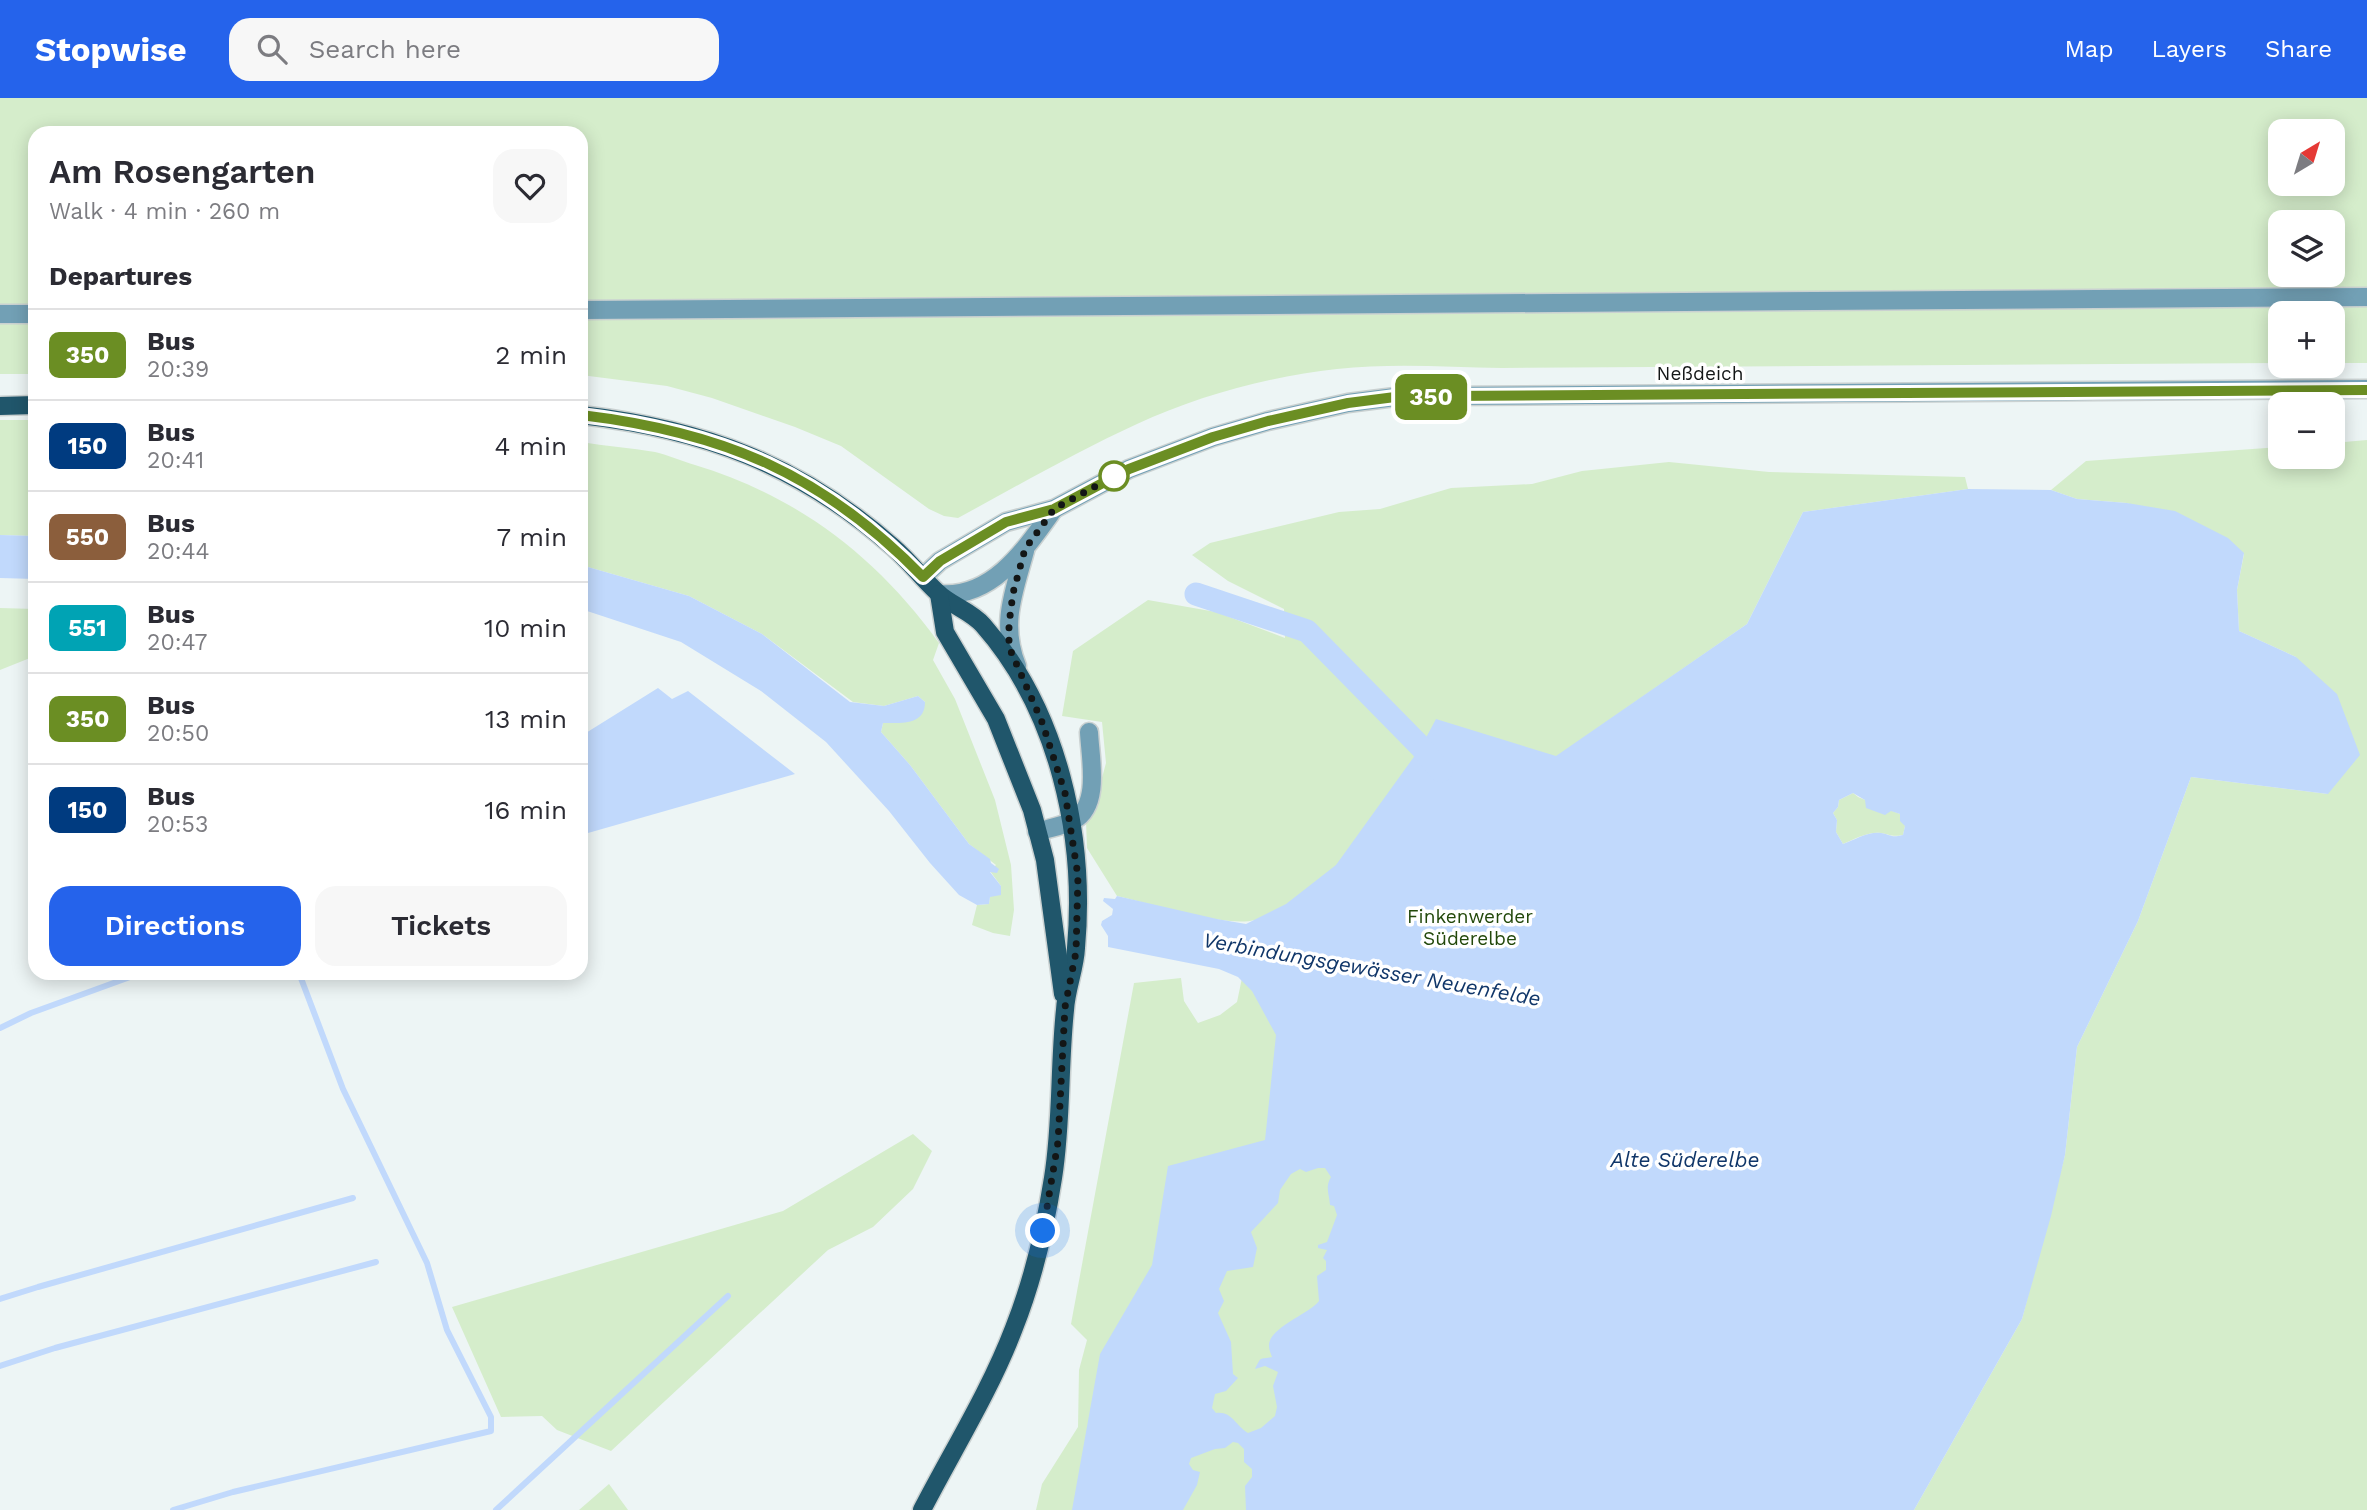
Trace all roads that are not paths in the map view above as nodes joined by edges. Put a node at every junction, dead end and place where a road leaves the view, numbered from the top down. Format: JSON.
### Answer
{"nodes":[{"id":1,"x":2367,"y":297,"type":"edge"},
{"id":2,"x":588,"y":310,"type":"edge"},
{"id":3,"x":0,"y":314,"type":"edge"},
{"id":4,"x":28,"y":314,"type":"edge"},
{"id":5,"x":2367,"y":390,"type":"edge"},
{"id":6,"x":28,"y":405,"type":"edge"},
{"id":7,"x":0,"y":406,"type":"edge"},
{"id":8,"x":588,"y":416,"type":"edge"},
{"id":9,"x":1054,"y":509,"type":"junction"},
{"id":10,"x":1025,"y":549,"type":"junction"},
{"id":11,"x":923,"y":577,"type":"junction"},
{"id":12,"x":939,"y":594,"type":"junction"},
{"id":13,"x":1021,"y":676,"type":"junction"},
{"id":14,"x":1089,"y":732,"type":"dead end"},
{"id":15,"x":1070,"y":822,"type":"junction"},
{"id":16,"x":1037,"y":832,"type":"junction"},
{"id":17,"x":1065,"y":1007,"type":"junction"},
{"id":18,"x":922,"y":1510,"type":"edge"}],
"edges":[{"from":1,"to":2,"type":"street"},
{"from":3,"to":4,"type":"street"},
{"from":5,"to":9,"type":"street","name":"Neßdeich"},
{"from":6,"to":7,"type":"main road"},
{"from":8,"to":11,"type":"main road"},
{"from":9,"to":10,"type":"street","name":"Neßdeich"},
{"from":9,"to":11,"type":"street","name":"Neßdeich"},
{"from":10,"to":12,"type":"street","name":"Neßdeich"},
{"from":10,"to":13,"type":"street"},
{"from":11,"to":12,"type":"main road"},
{"from":12,"to":13,"type":"main road"},
{"from":12,"to":16,"type":"main road"},
{"from":13,"to":15,"type":"main road"},
{"from":14,"to":15,"type":"street"},
{"from":15,"to":16,"type":"street"},
{"from":15,"to":17,"type":"main road"},
{"from":16,"to":17,"type":"main road"},
{"from":17,"to":18,"type":"main road"}]}
